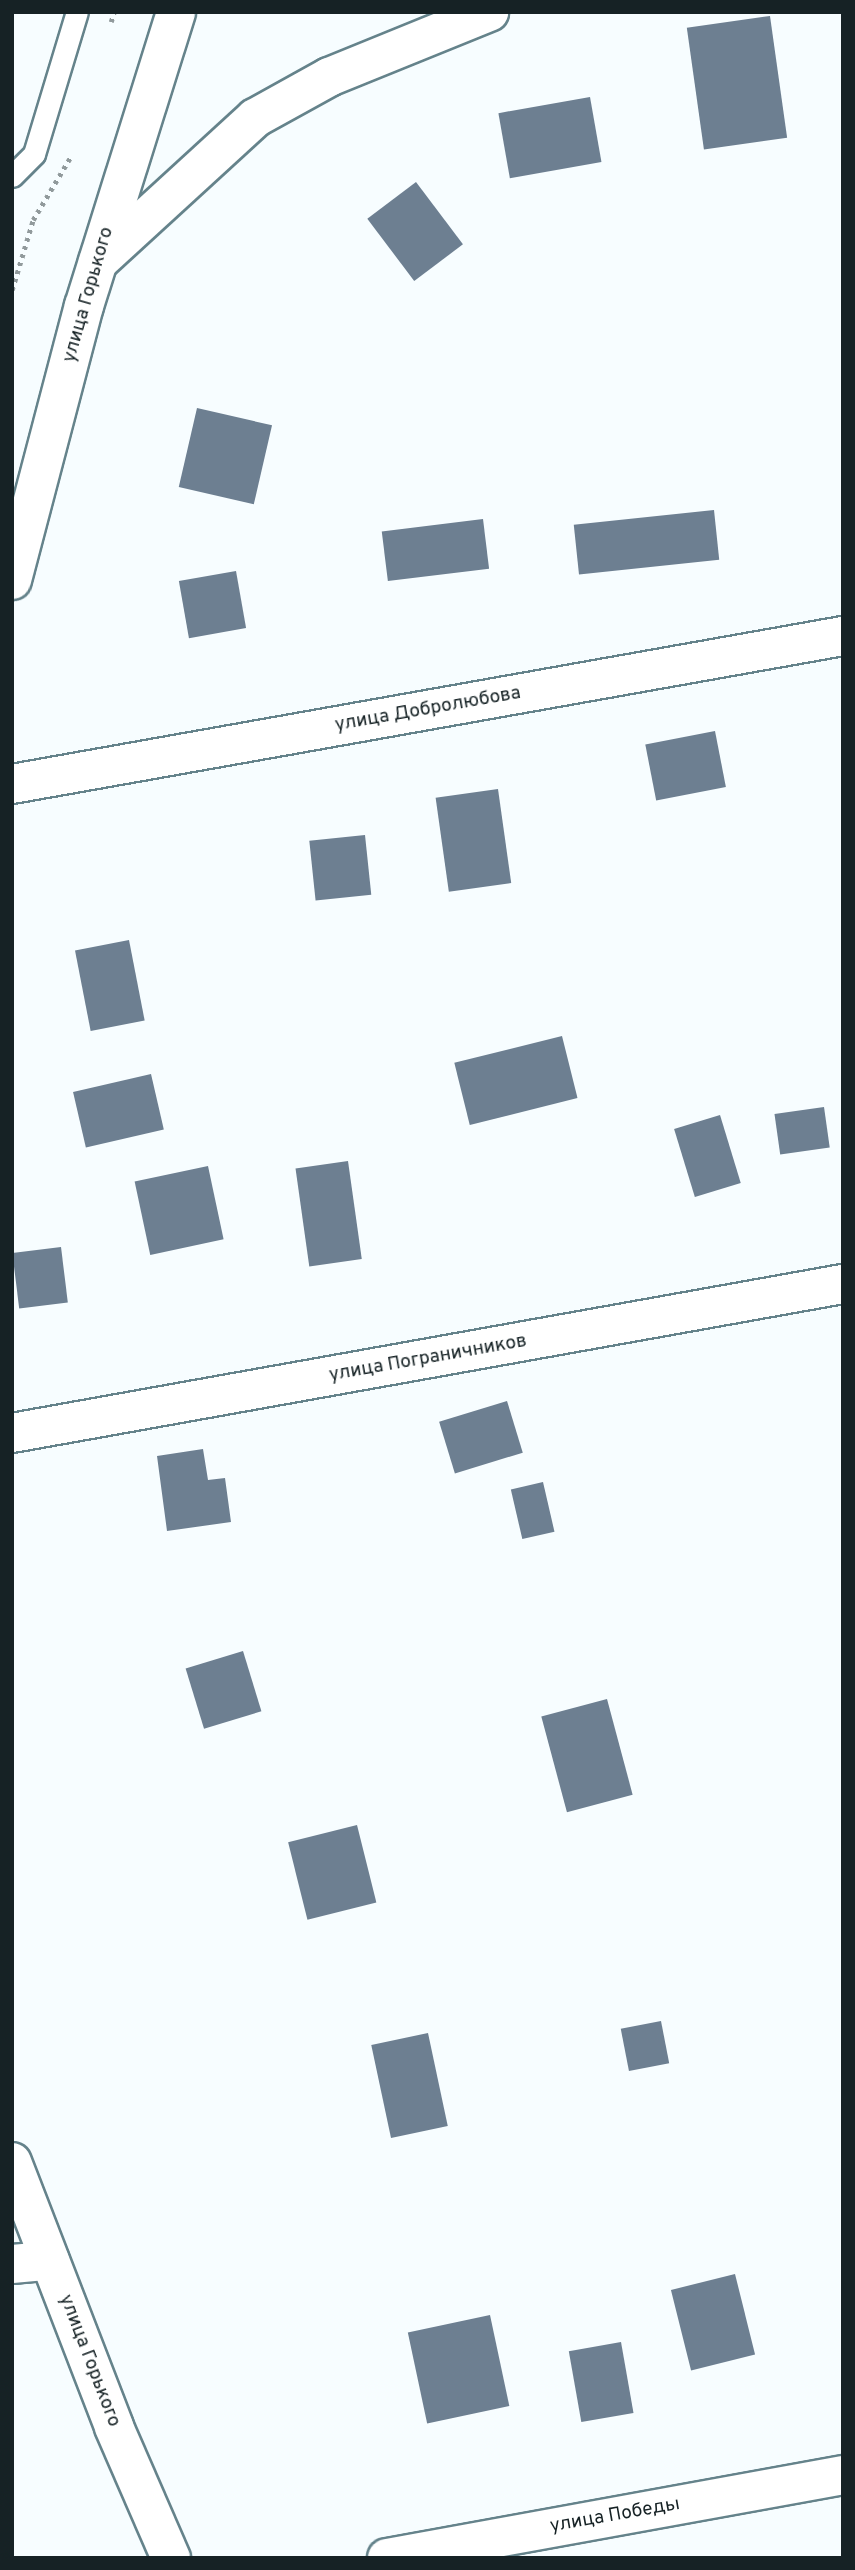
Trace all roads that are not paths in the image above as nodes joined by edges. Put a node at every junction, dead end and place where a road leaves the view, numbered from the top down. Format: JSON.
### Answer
{"nodes":[{"id":1,"x":78,"y":12,"type":"edge"},
{"id":2,"x":176,"y":12,"type":"edge"},
{"id":3,"x":489,"y":12,"type":"edge"},
{"id":4,"x":12,"y":176,"type":"edge"},
{"id":5,"x":98,"y":262,"type":"junction"},
{"id":6,"x":12,"y":580,"type":"edge"},
{"id":7,"x":843,"y":636,"type":"edge"},
{"id":8,"x":12,"y":783,"type":"edge"},
{"id":9,"x":843,"y":1284,"type":"edge"},
{"id":10,"x":12,"y":1433,"type":"edge"},
{"id":11,"x":12,"y":2162,"type":"edge"},
{"id":12,"x":50,"y":2261,"type":"junction"},
{"id":13,"x":12,"y":2264,"type":"edge"},
{"id":14,"x":843,"y":2475,"type":"edge"},
{"id":15,"x":171,"y":2558,"type":"edge"},
{"id":16,"x":387,"y":2558,"type":"edge"}],
"edges":[{"from":1,"to":4,"type":"lane"},
{"from":2,"to":5,"type":"street","name":"улица Горького"},
{"from":3,"to":5,"type":"street"},
{"from":5,"to":6,"type":"street","name":"улица Горького"},
{"from":7,"to":8,"type":"street","name":"улица Добролюбова"},
{"from":9,"to":10,"type":"street","name":"улица Пограничников"},
{"from":11,"to":12,"type":"street","name":"улица Горького"},
{"from":12,"to":13,"type":"street"},
{"from":12,"to":15,"type":"street","name":"улица Горького"},
{"from":14,"to":16,"type":"street","name":"улица Победы"}]}
